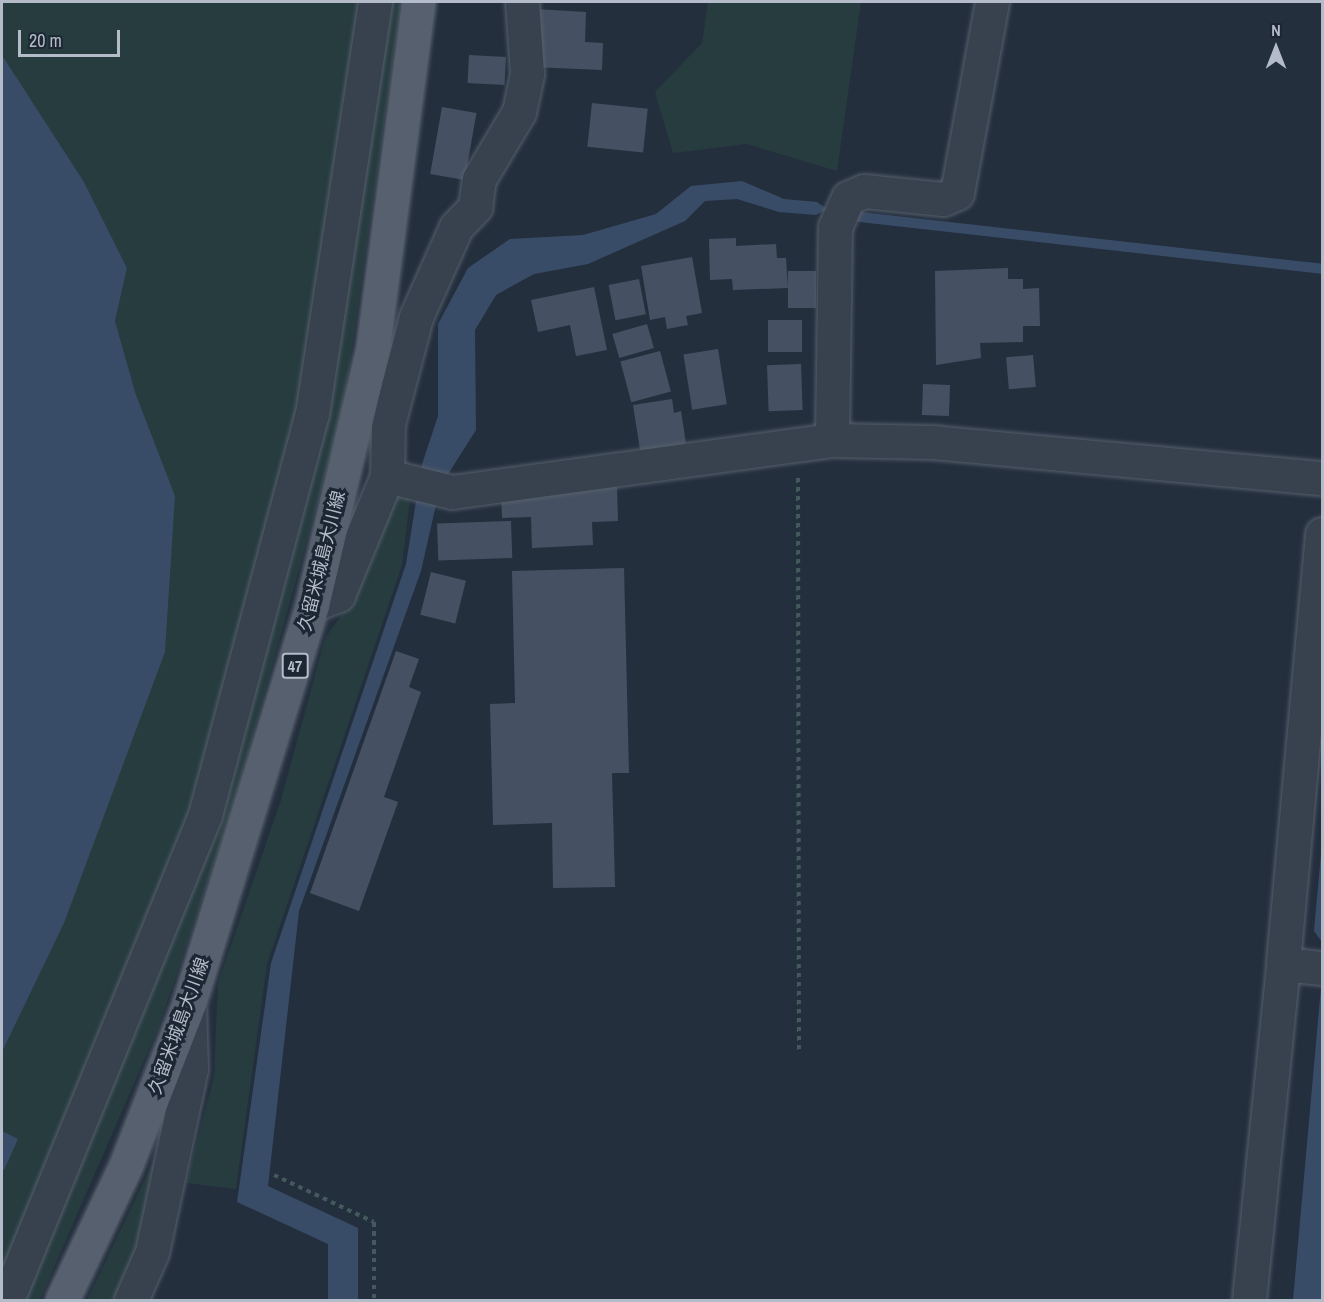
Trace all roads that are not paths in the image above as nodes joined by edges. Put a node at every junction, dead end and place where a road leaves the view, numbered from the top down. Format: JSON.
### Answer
{"nodes":[{"id":1,"x":375,"y":2,"type":"edge"},
{"id":2,"x":418,"y":2,"type":"edge"},
{"id":3,"x":522,"y":2,"type":"edge"},
{"id":4,"x":992,"y":2,"type":"edge"},
{"id":5,"x":820,"y":442,"type":"junction"},
{"id":6,"x":397,"y":476,"type":"junction"},
{"id":7,"x":1323,"y":478,"type":"edge"},
{"id":8,"x":1323,"y":534,"type":"edge"},
{"id":9,"x":312,"y":605,"type":"junction"},
{"id":10,"x":1306,"y":966,"type":"edge"},
{"id":11,"x":189,"y":1003,"type":"junction"},
{"id":12,"x":7,"y":1300,"type":"edge"},
{"id":13,"x":62,"y":1300,"type":"edge"},
{"id":14,"x":131,"y":1300,"type":"edge"},
{"id":15,"x":1249,"y":1300,"type":"edge"}],
"edges":[{"from":1,"to":12,"type":"street"},
{"from":2,"to":9,"type":"main road","name":"久留米城島大川線","number":"47"},
{"from":3,"to":6,"type":"street"},
{"from":4,"to":5,"type":"street"},
{"from":5,"to":6,"type":"street"},
{"from":5,"to":7,"type":"street"},
{"from":6,"to":9,"type":"street"},
{"from":8,"to":10,"type":"street"},
{"from":9,"to":11,"type":"main road","name":"久留米城島大川線","number":"47"},
{"from":10,"to":15,"type":"street"},
{"from":11,"to":13,"type":"main road","name":"久留米城島大川線","number":"47"},
{"from":11,"to":14,"type":"street"}]}
